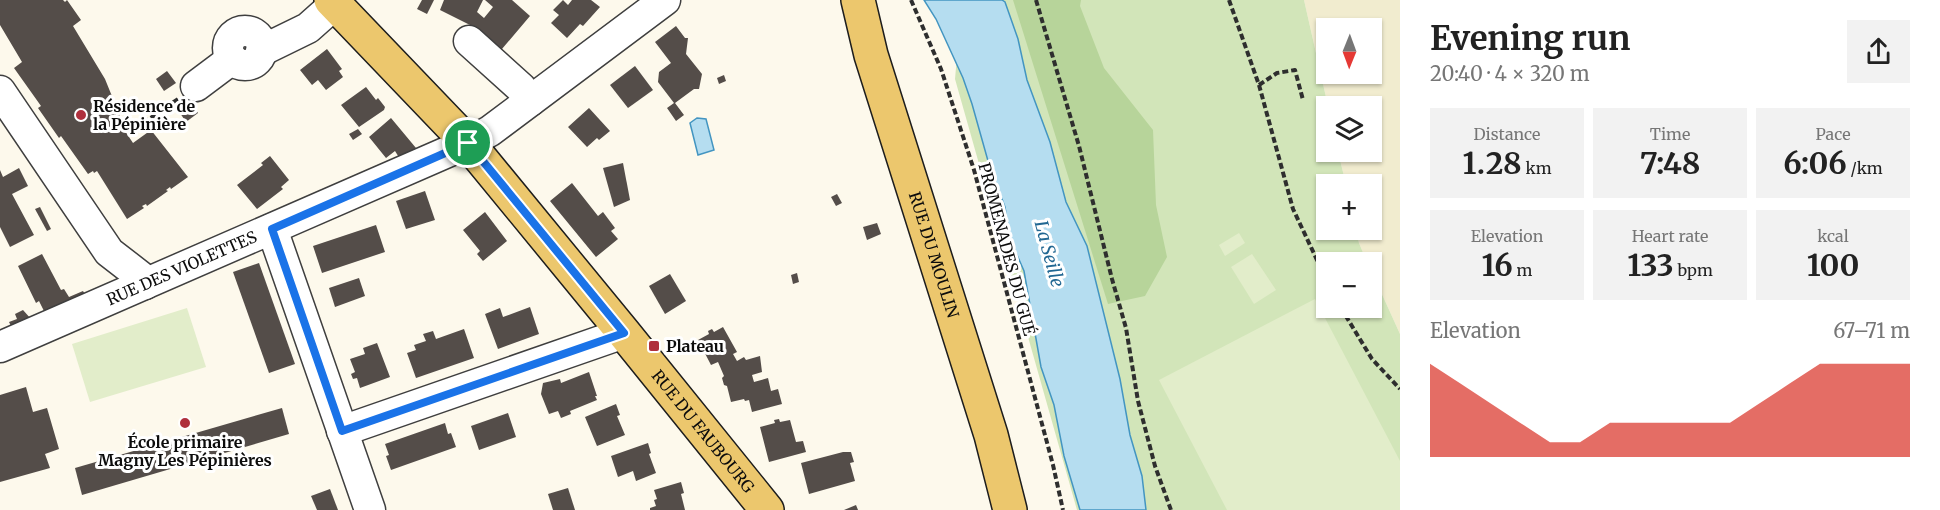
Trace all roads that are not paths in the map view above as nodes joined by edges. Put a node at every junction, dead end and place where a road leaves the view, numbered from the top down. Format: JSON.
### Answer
{"nodes":[{"id":1,"x":665,"y":0,"type":"edge"},
{"id":2,"x":858,"y":0,"type":"edge"},
{"id":3,"x":333,"y":2,"type":"edge"},
{"id":4,"x":469,"y":41,"type":"dead end"},
{"id":5,"x":196,"y":86,"type":"road end"},
{"id":6,"x":0,"y":91,"type":"edge"},
{"id":7,"x":530,"y":101,"type":"junction"},
{"id":8,"x":468,"y":143,"type":"junction"},
{"id":9,"x":272,"y":229,"type":"junction"},
{"id":10,"x":146,"y":284,"type":"junction"},
{"id":11,"x":624,"y":333,"type":"junction"},
{"id":12,"x":0,"y":347,"type":"edge"},
{"id":13,"x":342,"y":431,"type":"junction"},
{"id":14,"x":763,"y":509,"type":"edge"},
{"id":15,"x":370,"y":510,"type":"edge"},
{"id":16,"x":1010,"y":510,"type":"edge"}],
"edges":[{"from":1,"to":7,"type":"street","name":"RUE DES VIOLETTES"},
{"from":2,"to":16,"type":"main road","name":"RUE DU MOULIN"},
{"from":3,"to":5,"type":"street"},
{"from":3,"to":8,"type":"main road","name":"RUE DU FAUBOURG"},
{"from":4,"to":7,"type":"street"},
{"from":6,"to":10,"type":"street"},
{"from":7,"to":8,"type":"street","name":"RUE DES VIOLETTES"},
{"from":8,"to":9,"type":"street","name":"RUE DES VIOLETTES"},
{"from":8,"to":11,"type":"main road","name":"RUE DU FAUBOURG"},
{"from":9,"to":10,"type":"street","name":"RUE DES VIOLETTES"},
{"from":9,"to":13,"type":"street"},
{"from":10,"to":12,"type":"street","name":"RUE DES VIOLETTES"},
{"from":11,"to":13,"type":"street"},
{"from":11,"to":14,"type":"main road","name":"RUE DU FAUBOURG"},
{"from":13,"to":15,"type":"street"}]}
